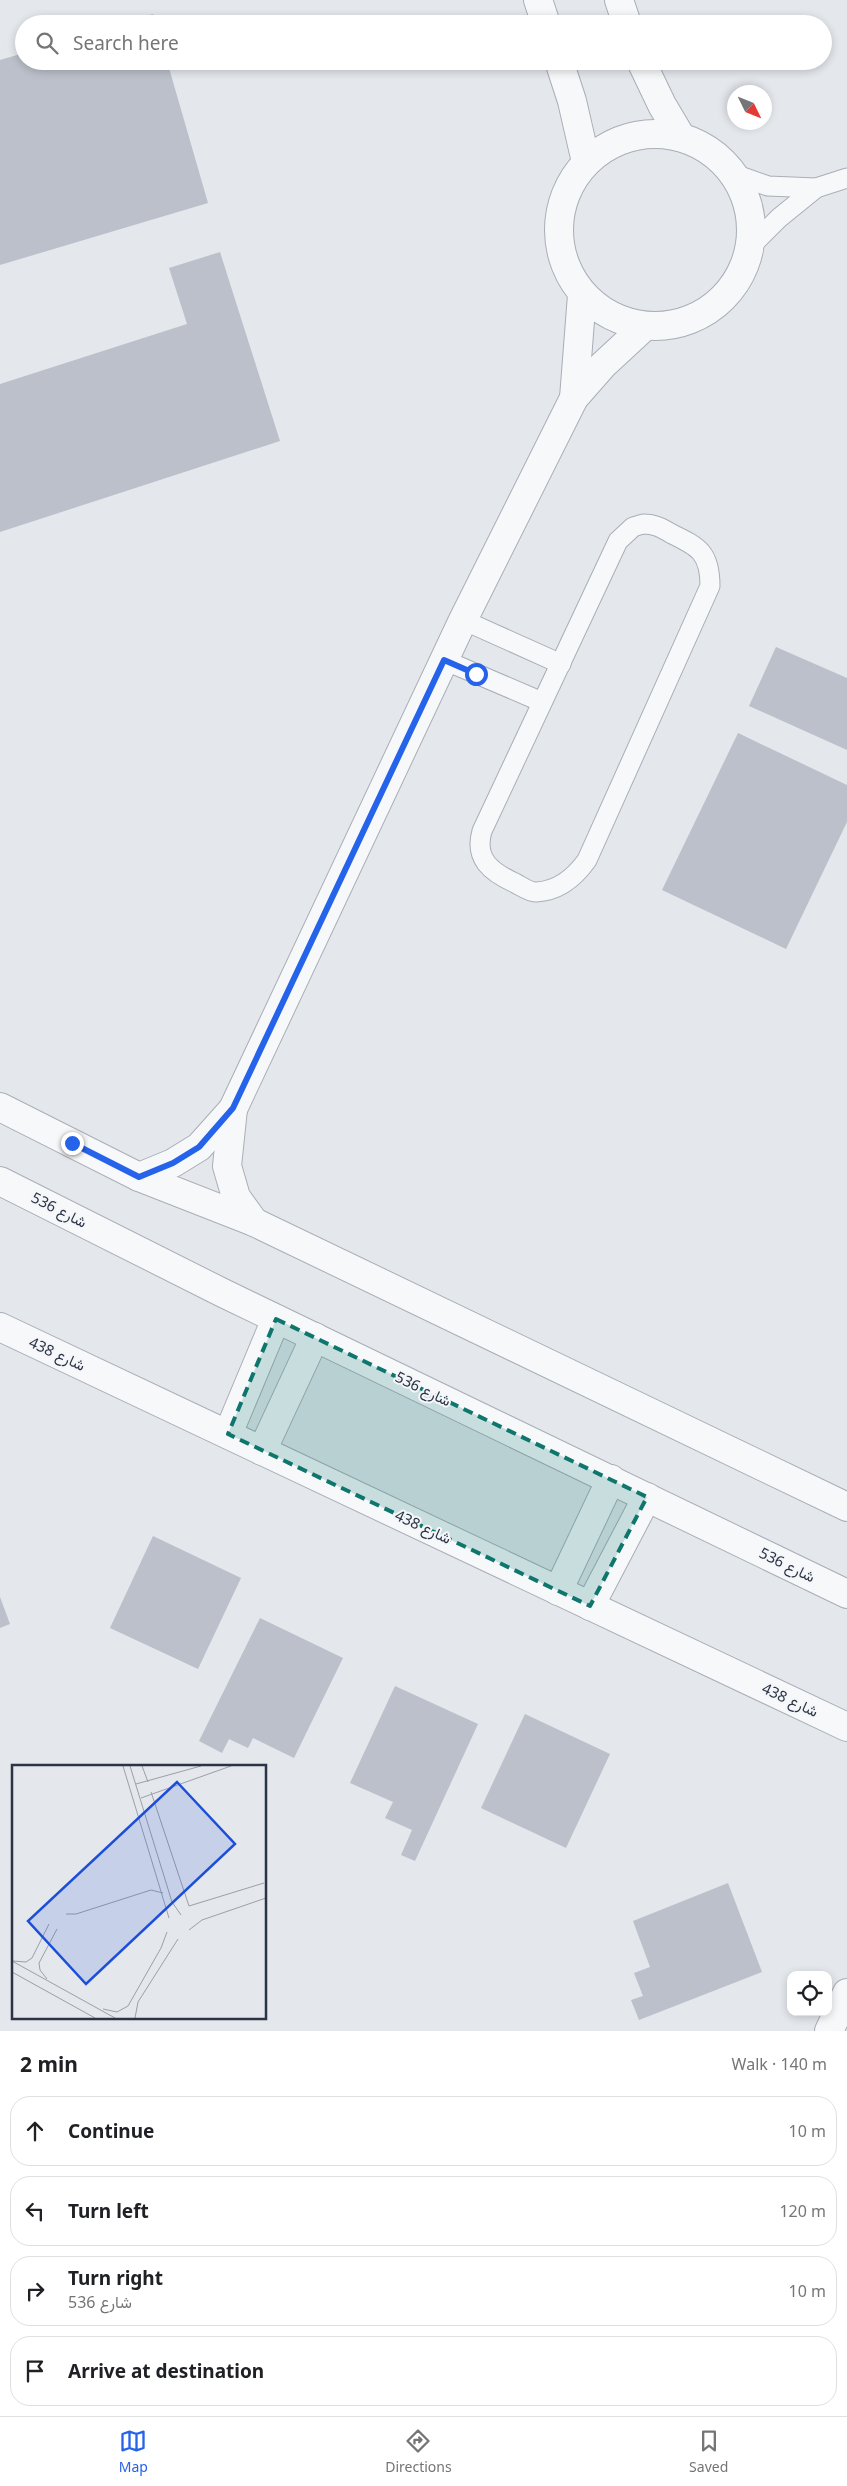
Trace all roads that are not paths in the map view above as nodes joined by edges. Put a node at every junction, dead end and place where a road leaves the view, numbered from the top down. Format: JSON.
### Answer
{"nodes":[{"id":1,"x":538,"y":0,"type":"edge"},
{"id":2,"x":619,"y":0,"type":"edge"},
{"id":3,"x":543,"y":15,"type":"edge"},
{"id":4,"x":624,"y":15,"type":"edge"},
{"id":5,"x":562,"y":70,"type":"edge"},
{"id":6,"x":645,"y":70,"type":"edge"},
{"id":7,"x":681,"y":137,"type":"junction"},
{"id":8,"x":586,"y":162,"type":"junction"},
{"id":9,"x":734,"y":174,"type":"junction"},
{"id":10,"x":847,"y":178,"type":"edge"},
{"id":11,"x":816,"y":188,"type":"junction"},
{"id":12,"x":750,"y":247,"type":"junction"},
{"id":13,"x":582,"y":295,"type":"junction"},
{"id":14,"x":643,"y":328,"type":"junction"},
{"id":15,"x":574,"y":398,"type":"junction"},
{"id":16,"x":462,"y":620,"type":"junction"},
{"id":17,"x":444,"y":660,"type":"junction"},
{"id":18,"x":561,"y":664,"type":"junction"},
{"id":19,"x":542,"y":702,"type":"junction"},
{"id":20,"x":0,"y":1107,"type":"edge"},
{"id":21,"x":233,"y":1108,"type":"junction"},
{"id":22,"x":139,"y":1177,"type":"junction"},
{"id":23,"x":0,"y":1181,"type":"edge"},
{"id":24,"x":254,"y":1222,"type":"junction"},
{"id":25,"x":276,"y":1318,"type":"junction"},
{"id":26,"x":0,"y":1326,"type":"edge"},
{"id":27,"x":315,"y":1337,"type":"junction"},
{"id":28,"x":228,"y":1434,"type":"junction"},
{"id":29,"x":262,"y":1451,"type":"junction"},
{"id":30,"x":612,"y":1479,"type":"junction"},
{"id":31,"x":647,"y":1497,"type":"junction"},
{"id":32,"x":847,"y":1507,"type":"edge"},
{"id":33,"x":558,"y":1591,"type":"junction"},
{"id":34,"x":847,"y":1594,"type":"edge"},
{"id":35,"x":590,"y":1606,"type":"junction"},
{"id":36,"x":847,"y":1727,"type":"edge"},
{"id":37,"x":847,"y":1993,"type":"edge"},
{"id":38,"x":829,"y":2031,"type":"edge"}],
"edges":[{"from":1,"to":3,"type":"street"},
{"from":2,"to":4,"type":"street"},
{"from":5,"to":8,"type":"street"},
{"from":6,"to":7,"type":"street"},
{"from":7,"to":8,"type":"street"},
{"from":7,"to":9,"type":"street"},
{"from":8,"to":13,"type":"street"},
{"from":9,"to":11,"type":"lane"},
{"from":9,"to":12,"type":"street"},
{"from":10,"to":11,"type":"lane"},
{"from":11,"to":12,"type":"lane"},
{"from":12,"to":14,"type":"street"},
{"from":13,"to":14,"type":"street"},
{"from":13,"to":15,"type":"street"},
{"from":14,"to":15,"type":"street"},
{"from":15,"to":16,"type":"street"},
{"from":16,"to":17,"type":"street"},
{"from":16,"to":18,"type":"lane"},
{"from":17,"to":19,"type":"lane"},
{"from":17,"to":21,"type":"street"},
{"from":18,"to":19,"type":"lane"},
{"from":18,"to":19,"type":"lane"},
{"from":20,"to":22,"type":"street"},
{"from":21,"to":22,"type":"street"},
{"from":21,"to":24,"type":"street"},
{"from":22,"to":24,"type":"street"},
{"from":23,"to":25,"type":"street","name":"شارع 536"},
{"from":24,"to":32,"type":"street"},
{"from":25,"to":27,"type":"street","name":"شارع 536"},
{"from":25,"to":28,"type":"street"},
{"from":26,"to":28,"type":"street","name":"شارع 438"},
{"from":27,"to":29,"type":"street"},
{"from":27,"to":30,"type":"street","name":"شارع 536"},
{"from":28,"to":29,"type":"street","name":"شارع 438"},
{"from":29,"to":33,"type":"street","name":"شارع 438"},
{"from":30,"to":31,"type":"street","name":"شارع 536"},
{"from":30,"to":33,"type":"street"},
{"from":31,"to":34,"type":"street","name":"شارع 536"},
{"from":31,"to":35,"type":"street"},
{"from":33,"to":35,"type":"street","name":"شارع 438"},
{"from":35,"to":36,"type":"street","name":"شارع 438"},
{"from":37,"to":38,"type":"street"}]}
